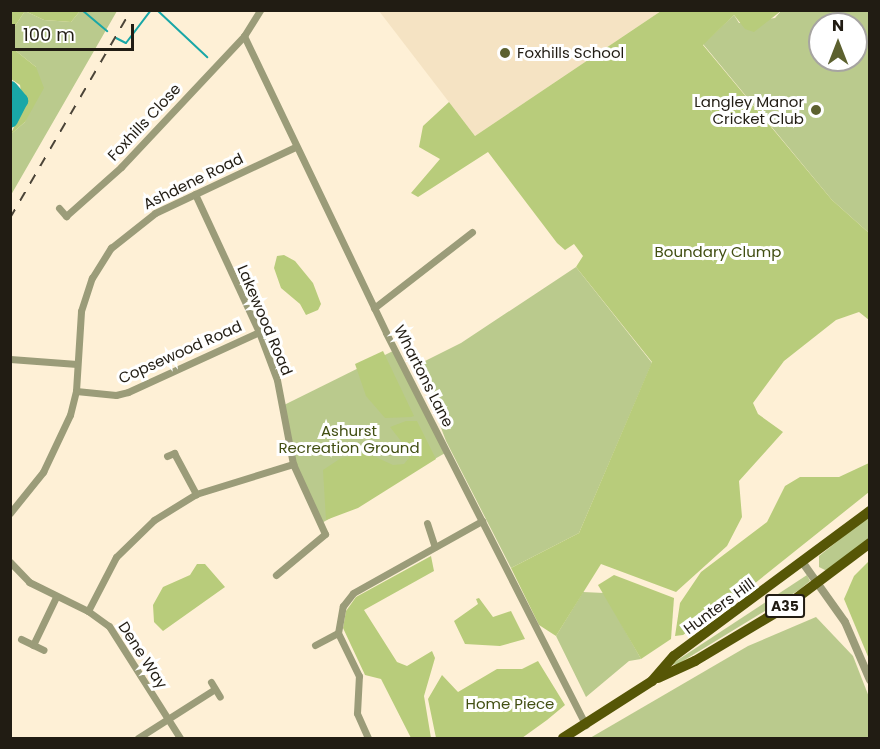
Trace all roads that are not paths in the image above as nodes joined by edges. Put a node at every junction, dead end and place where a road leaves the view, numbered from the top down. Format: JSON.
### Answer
{"nodes":[{"id":1,"x":260,"y":10,"type":"edge"},
{"id":2,"x":244,"y":36,"type":"junction"},
{"id":3,"x":295,"y":147,"type":"junction"},
{"id":4,"x":195,"y":194,"type":"junction"},
{"id":5,"x":58,"y":208,"type":"dead end"},
{"id":6,"x":472,"y":232,"type":"dead end"},
{"id":7,"x":374,"y":308,"type":"junction"},
{"id":8,"x":259,"y":332,"type":"junction"},
{"id":9,"x":10,"y":359,"type":"edge"},
{"id":10,"x":77,"y":364,"type":"junction"},
{"id":11,"x":76,"y":392,"type":"junction"},
{"id":12,"x":173,"y":453,"type":"dead end"},
{"id":13,"x":292,"y":464,"type":"junction"},
{"id":14,"x":196,"y":494,"type":"junction"},
{"id":15,"x":870,"y":511,"type":"edge"},
{"id":16,"x":10,"y":513,"type":"edge"},
{"id":17,"x":482,"y":521,"type":"junction"},
{"id":18,"x":427,"y":523,"type":"dead end"},
{"id":19,"x":870,"y":543,"type":"edge"},
{"id":20,"x":435,"y":547,"type":"junction"},
{"id":21,"x":10,"y":562,"type":"edge"},
{"id":22,"x":803,"y":563,"type":"junction"},
{"id":23,"x":276,"y":575,"type":"dead end"},
{"id":24,"x":819,"y":584,"type":"junction"},
{"id":25,"x":56,"y":597,"type":"junction"},
{"id":26,"x":88,"y":611,"type":"junction"},
{"id":27,"x":338,"y":633,"type":"junction"},
{"id":28,"x":21,"y":639,"type":"dead end"},
{"id":29,"x":33,"y":645,"type":"junction"},
{"id":30,"x":315,"y":645,"type":"dead end"},
{"id":31,"x":45,"y":650,"type":"dead end"},
{"id":32,"x":870,"y":680,"type":"edge"},
{"id":33,"x":652,"y":681,"type":"junction"},
{"id":34,"x":211,"y":682,"type":"dead end"},
{"id":35,"x":215,"y":689,"type":"junction"},
{"id":36,"x":220,"y":697,"type":"dead end"},
{"id":37,"x":168,"y":719,"type":"junction"},
{"id":38,"x":586,"y":725,"type":"junction"},
{"id":39,"x":138,"y":738,"type":"edge"},
{"id":40,"x":180,"y":738,"type":"edge"},
{"id":41,"x":368,"y":738,"type":"edge"},
{"id":42,"x":563,"y":738,"type":"edge"}],
"edges":[{"from":1,"to":2,"type":"street"},
{"from":2,"to":3,"type":"street","name":"Whartons Lane"},
{"from":2,"to":5,"type":"street","name":"Foxhills Close"},
{"from":3,"to":4,"type":"street","name":"Ashdene Road"},
{"from":3,"to":7,"type":"street","name":"Whartons Lane"},
{"from":4,"to":8,"type":"street","name":"Lakewood Road"},
{"from":4,"to":10,"type":"street","name":"Ashdene Road"},
{"from":6,"to":7,"type":"street"},
{"from":7,"to":17,"type":"street","name":"Whartons Lane"},
{"from":8,"to":11,"type":"street","name":"Copsewood Road"},
{"from":8,"to":13,"type":"street","name":"Lakewood Road"},
{"from":9,"to":10,"type":"street"},
{"from":10,"to":11,"type":"street","name":"Ashdene Road"},
{"from":11,"to":16,"type":"street","name":"Ashdene Road"},
{"from":12,"to":14,"type":"street"},
{"from":13,"to":14,"type":"street"},
{"from":13,"to":23,"type":"street","name":"Lakewood Road"},
{"from":14,"to":26,"type":"street"},
{"from":15,"to":22,"type":"main road","name":"Hunters Hill","number":"A35"},
{"from":17,"to":20,"type":"street"},
{"from":17,"to":38,"type":"street","name":"Whartons Lane"},
{"from":18,"to":20,"type":"street"},
{"from":19,"to":24,"type":"main road","name":"Hunters Hill","number":"A35"},
{"from":20,"to":27,"type":"street"},
{"from":21,"to":25,"type":"street","name":"Dene Way"},
{"from":22,"to":24,"type":"street"},
{"from":22,"to":33,"type":"main road","name":"Hunters Hill","number":"A35"},
{"from":24,"to":32,"type":"street"},
{"from":24,"to":33,"type":"main road","name":"Hunters Hill","number":"A35"},
{"from":25,"to":26,"type":"street","name":"Dene Way"},
{"from":25,"to":29,"type":"street"},
{"from":26,"to":37,"type":"street","name":"Dene Way"},
{"from":27,"to":30,"type":"street"},
{"from":27,"to":41,"type":"street"},
{"from":28,"to":29,"type":"street"},
{"from":29,"to":31,"type":"street"},
{"from":33,"to":38,"type":"main road","name":"Hunters Hill","number":"A35"},
{"from":34,"to":35,"type":"street"},
{"from":35,"to":36,"type":"street"},
{"from":35,"to":37,"type":"street"},
{"from":37,"to":39,"type":"street"},
{"from":37,"to":40,"type":"street","name":"Dene Way"},
{"from":38,"to":42,"type":"main road","number":"A35"}]}
